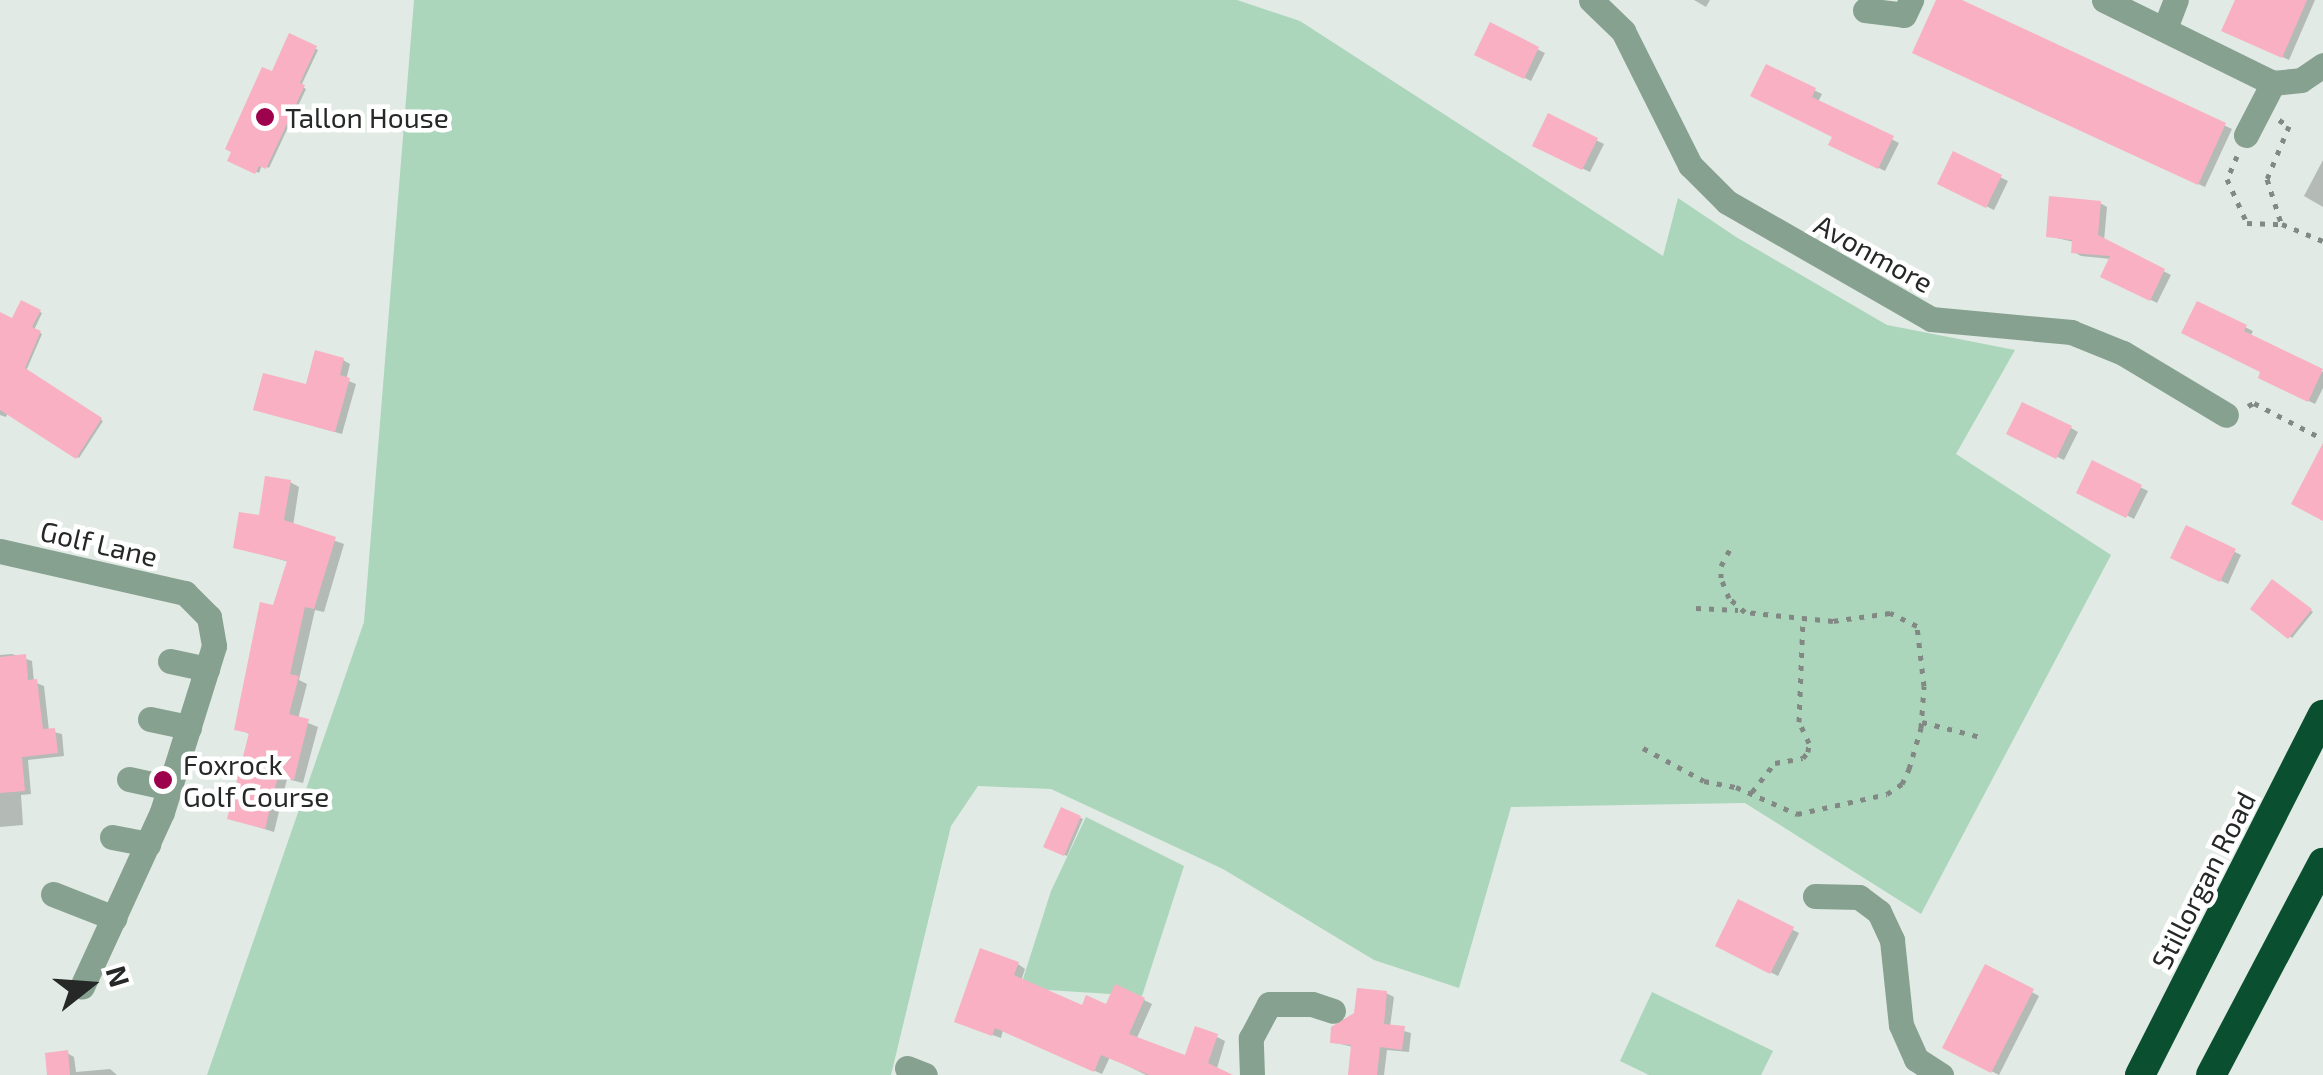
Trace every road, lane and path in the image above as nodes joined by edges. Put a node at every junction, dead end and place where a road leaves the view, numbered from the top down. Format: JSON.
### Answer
{"nodes":[{"id":1,"x":1591,"y":0,"type":"edge"},
{"id":2,"x":1911,"y":0,"type":"edge"},
{"id":3,"x":2104,"y":0,"type":"edge"},
{"id":4,"x":2176,"y":0,"type":"edge"},
{"id":5,"x":1864,"y":10,"type":"dead end"},
{"id":6,"x":2165,"y":28,"type":"junction"},
{"id":7,"x":2323,"y":66,"type":"edge"},
{"id":8,"x":2273,"y":83,"type":"junction"},
{"id":9,"x":2260,"y":108,"type":"junction"},
{"id":10,"x":2246,"y":135,"type":"joint"},
{"id":11,"x":2282,"y":224,"type":"junction"},
{"id":12,"x":2323,"y":241,"type":"edge"},
{"id":13,"x":2226,"y":414,"type":"joint"},
{"id":14,"x":2323,"y":439,"type":"edge"},
{"id":15,"x":1731,"y":547,"type":"dead end"},
{"id":16,"x":0,"y":551,"type":"edge"},
{"id":17,"x":1696,"y":608,"type":"dead end"},
{"id":18,"x":1742,"y":610,"type":"junction"},
{"id":19,"x":1803,"y":618,"type":"junction"},
{"id":20,"x":170,"y":661,"type":"dead end"},
{"id":21,"x":206,"y":670,"type":"junction"},
{"id":22,"x":2323,"y":715,"type":"edge"},
{"id":23,"x":150,"y":719,"type":"dead end"},
{"id":24,"x":1922,"y":722,"type":"junction"},
{"id":25,"x":188,"y":727,"type":"junction"},
{"id":26,"x":1981,"y":737,"type":"dead end"},
{"id":27,"x":1643,"y":748,"type":"dead end"},
{"id":28,"x":129,"y":779,"type":"dead end"},
{"id":29,"x":170,"y":788,"type":"junction"},
{"id":30,"x":1751,"y":793,"type":"junction"},
{"id":31,"x":112,"y":837,"type":"dead end"},
{"id":32,"x":148,"y":844,"type":"junction"},
{"id":33,"x":2323,"y":863,"type":"edge"},
{"id":34,"x":54,"y":894,"type":"dead end"},
{"id":35,"x":1815,"y":896,"type":"dead end"},
{"id":36,"x":114,"y":918,"type":"junction"},
{"id":37,"x":82,"y":987,"type":"dead end"},
{"id":38,"x":1333,"y":1011,"type":"dead end"},
{"id":39,"x":1252,"y":1075,"type":"edge"},
{"id":40,"x":1941,"y":1075,"type":"edge"},
{"id":41,"x":2140,"y":1075,"type":"edge"},
{"id":42,"x":2211,"y":1075,"type":"edge"}],
"edges":[{"from":1,"to":13,"type":"street","name":"Avonmore"},
{"from":2,"to":5,"type":"street"},
{"from":3,"to":6,"type":"street"},
{"from":4,"to":6,"type":"street"},
{"from":6,"to":8,"type":"street"},
{"from":7,"to":8,"type":"street"},
{"from":8,"to":9,"type":"street"},
{"from":9,"to":10,"type":"street"},
{"from":9,"to":11,"type":"path"},
{"from":10,"to":11,"type":"path"},
{"from":11,"to":12,"type":"path"},
{"from":13,"to":14,"type":"path"},
{"from":15,"to":18,"type":"path"},
{"from":16,"to":21,"type":"street","name":"Golf Lane"},
{"from":17,"to":18,"type":"path"},
{"from":18,"to":19,"type":"path"},
{"from":19,"to":24,"type":"path"},
{"from":19,"to":30,"type":"path"},
{"from":20,"to":21,"type":"street"},
{"from":21,"to":25,"type":"street"},
{"from":22,"to":41,"type":"highway","name":"Stillorgan Road"},
{"from":23,"to":25,"type":"street"},
{"from":24,"to":26,"type":"path"},
{"from":24,"to":30,"type":"path"},
{"from":25,"to":29,"type":"street"},
{"from":27,"to":30,"type":"path"},
{"from":28,"to":29,"type":"street"},
{"from":29,"to":32,"type":"street"},
{"from":31,"to":32,"type":"street"},
{"from":32,"to":36,"type":"street"},
{"from":33,"to":42,"type":"highway"},
{"from":34,"to":36,"type":"street"},
{"from":35,"to":40,"type":"street"},
{"from":36,"to":37,"type":"street"},
{"from":38,"to":39,"type":"street"}]}
